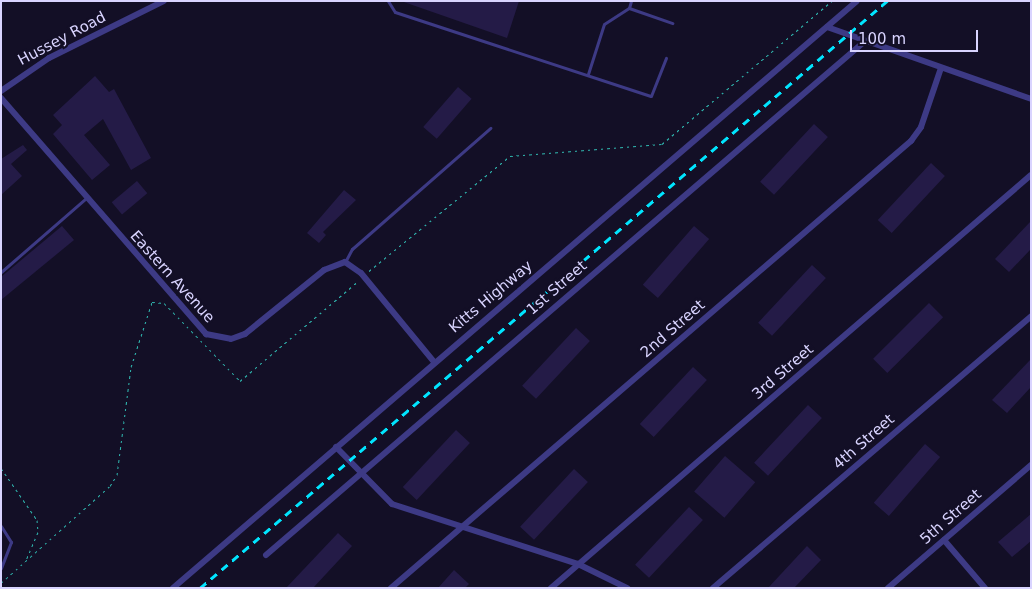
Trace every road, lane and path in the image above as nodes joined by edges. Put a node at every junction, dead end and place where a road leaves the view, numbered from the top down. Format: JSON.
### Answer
{"nodes":[{"id":1,"x":164,"y":1,"type":"edge"},
{"id":2,"x":388,"y":1,"type":"edge"},
{"id":3,"x":631,"y":1,"type":"edge"},
{"id":4,"x":832,"y":1,"type":"edge"},
{"id":5,"x":858,"y":1,"type":"edge"},
{"id":6,"x":629,"y":8,"type":"junction"},
{"id":7,"x":672,"y":23,"type":"dead end"},
{"id":8,"x":827,"y":28,"type":"junction"},
{"id":9,"x":865,"y":41,"type":"junction"},
{"id":10,"x":666,"y":58,"type":"dead end"},
{"id":11,"x":941,"y":68,"type":"junction"},
{"id":12,"x":588,"y":74,"type":"junction"},
{"id":13,"x":1,"y":90,"type":"edge"},
{"id":14,"x":1,"y":98,"type":"edge"},
{"id":15,"x":1031,"y":99,"type":"edge"},
{"id":16,"x":490,"y":128,"type":"dead end"},
{"id":17,"x":1031,"y":175,"type":"edge"},
{"id":18,"x":86,"y":198,"type":"junction"},
{"id":19,"x":345,"y":262,"type":"junction"},
{"id":20,"x":1,"y":272,"type":"edge"},
{"id":21,"x":363,"y":276,"type":"junction"},
{"id":22,"x":1031,"y":316,"type":"edge"},
{"id":23,"x":434,"y":362,"type":"junction"},
{"id":24,"x":336,"y":447,"type":"junction"},
{"id":25,"x":1031,"y":466,"type":"edge"},
{"id":26,"x":1,"y":468,"type":"edge"},
{"id":27,"x":361,"y":472,"type":"junction"},
{"id":28,"x":460,"y":528,"type":"junction"},
{"id":29,"x":2,"y":529,"type":"edge"},
{"id":30,"x":944,"y":540,"type":"junction"},
{"id":31,"x":266,"y":555,"type":"dead end"},
{"id":32,"x":24,"y":563,"type":"junction"},
{"id":33,"x":578,"y":564,"type":"junction"},
{"id":34,"x":1,"y":568,"type":"edge"},
{"id":35,"x":1,"y":583,"type":"edge"},
{"id":36,"x":173,"y":588,"type":"edge"},
{"id":37,"x":391,"y":588,"type":"edge"},
{"id":38,"x":551,"y":588,"type":"edge"},
{"id":39,"x":628,"y":588,"type":"edge"},
{"id":40,"x":713,"y":588,"type":"edge"},
{"id":41,"x":888,"y":588,"type":"edge"},
{"id":42,"x":985,"y":588,"type":"edge"}],
"edges":[{"from":1,"to":13,"type":"street","name":"Hussey Road"},
{"from":2,"to":12,"type":"lane"},
{"from":3,"to":6,"type":"lane"},
{"from":4,"to":21,"type":"path"},
{"from":5,"to":8,"type":"street","name":"Kitts Highway"},
{"from":6,"to":7,"type":"lane"},
{"from":6,"to":12,"type":"lane"},
{"from":8,"to":9,"type":"street"},
{"from":8,"to":23,"type":"street","name":"Kitts Highway"},
{"from":9,"to":11,"type":"street"},
{"from":9,"to":27,"type":"street","name":"1st Street"},
{"from":10,"to":12,"type":"lane"},
{"from":11,"to":15,"type":"street"},
{"from":11,"to":28,"type":"street","name":"2nd Street"},
{"from":14,"to":18,"type":"street","name":"Eastern Avenue"},
{"from":16,"to":19,"type":"lane"},
{"from":17,"to":33,"type":"street","name":"3rd Street"},
{"from":18,"to":19,"type":"street","name":"Eastern Avenue"},
{"from":18,"to":20,"type":"lane"},
{"from":19,"to":21,"type":"street"},
{"from":21,"to":23,"type":"street"},
{"from":21,"to":32,"type":"path"},
{"from":22,"to":40,"type":"street","name":"4th Street"},
{"from":23,"to":24,"type":"street","name":"Kitts Highway"},
{"from":24,"to":27,"type":"street"},
{"from":24,"to":36,"type":"street","name":"Kitts Highway"},
{"from":25,"to":30,"type":"street","name":"5th Street"},
{"from":26,"to":32,"type":"path"},
{"from":27,"to":28,"type":"street"},
{"from":27,"to":31,"type":"street","name":"1st Street"},
{"from":28,"to":33,"type":"street"},
{"from":28,"to":37,"type":"street","name":"2nd Street"},
{"from":29,"to":34,"type":"lane"},
{"from":30,"to":41,"type":"street","name":"5th Street"},
{"from":30,"to":42,"type":"street"},
{"from":32,"to":35,"type":"path"},
{"from":33,"to":38,"type":"street","name":"3rd Street"},
{"from":33,"to":39,"type":"street"}]}
